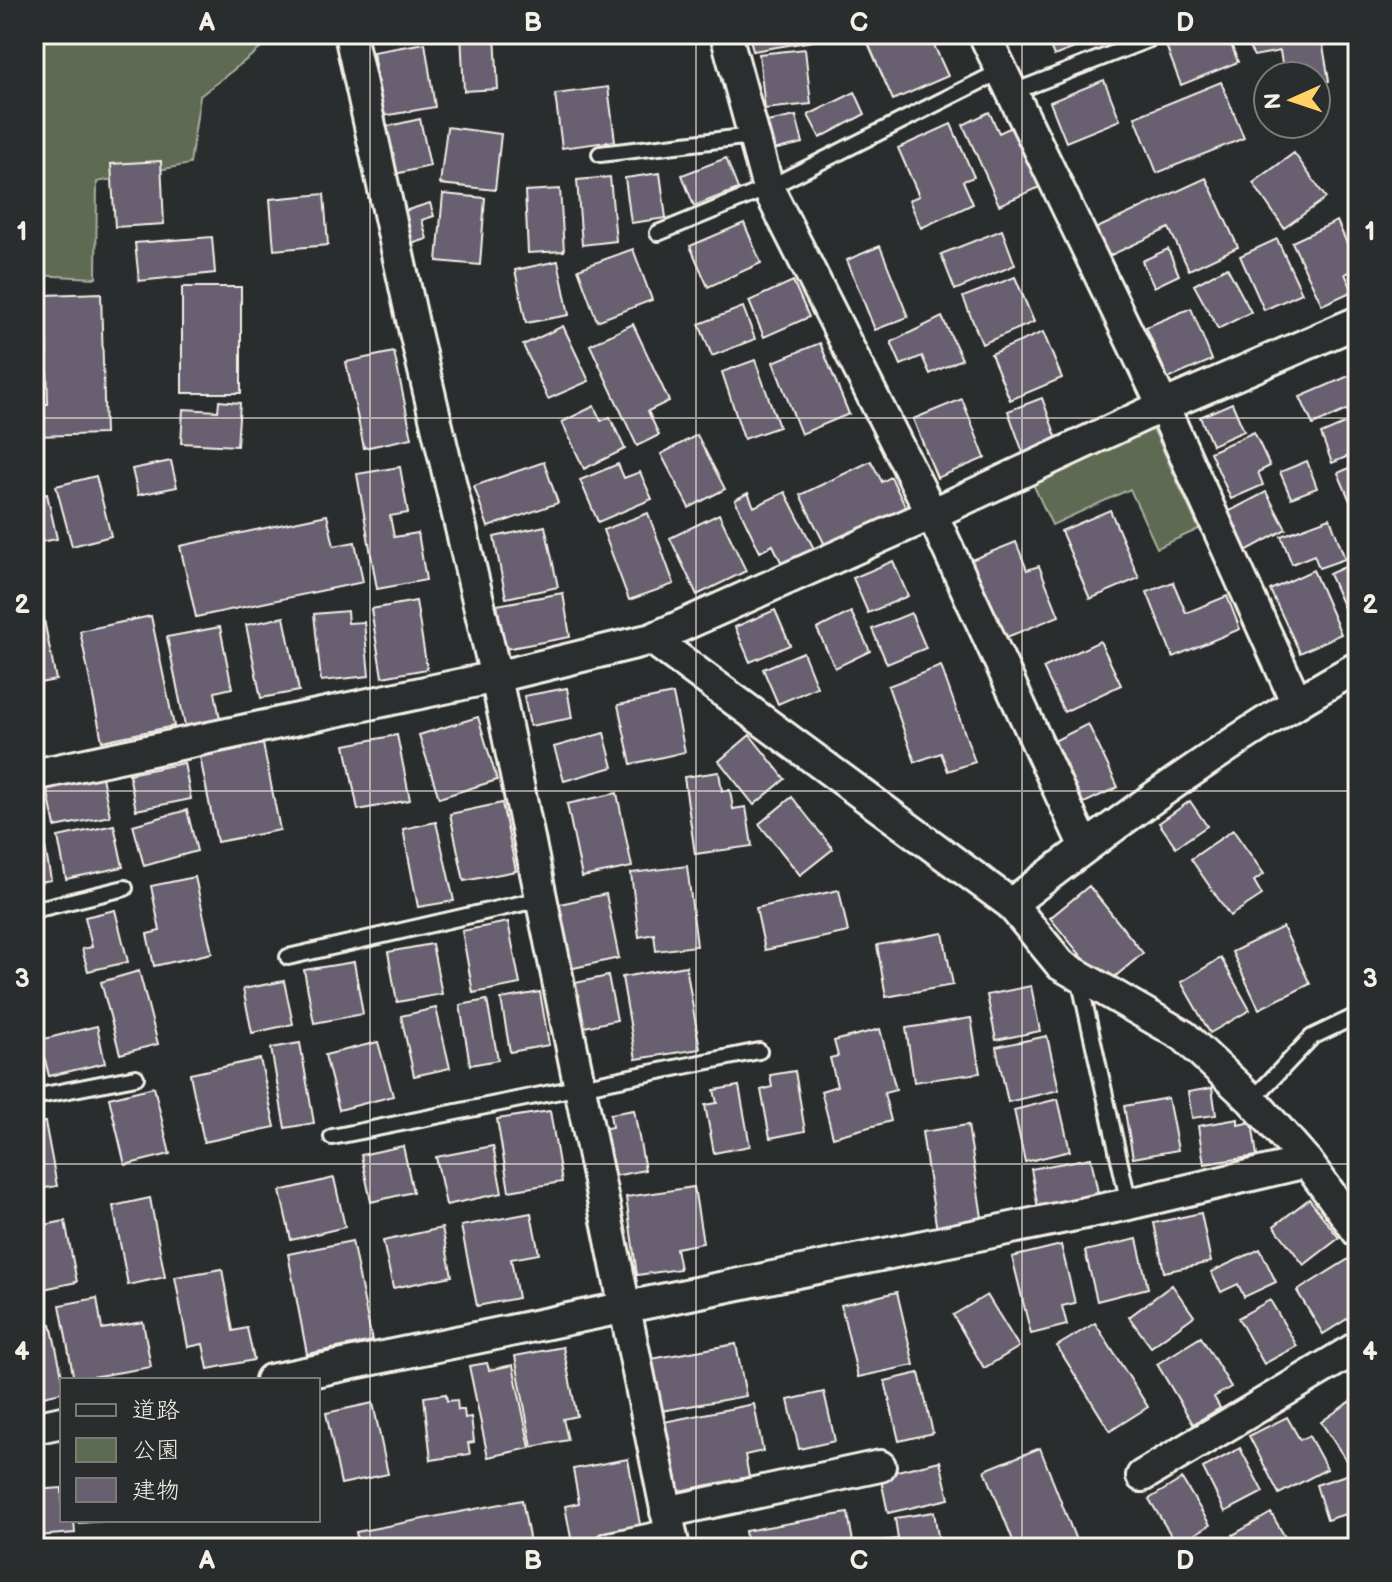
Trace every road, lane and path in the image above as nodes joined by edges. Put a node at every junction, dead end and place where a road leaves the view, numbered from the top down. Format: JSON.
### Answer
{"nodes":[{"id":1,"x":350,"y":34,"type":"edge"},
{"id":2,"x":726,"y":34,"type":"edge"},
{"id":3,"x":984,"y":34,"type":"edge"},
{"id":4,"x":1150,"y":39,"type":"dead end"},
{"id":5,"x":1006,"y":82,"type":"junction"},
{"id":6,"x":752,"y":136,"type":"junction"},
{"id":7,"x":600,"y":154,"type":"dead end"},
{"id":8,"x":768,"y":188,"type":"junction"},
{"id":9,"x":658,"y":233,"type":"dead end"},
{"id":10,"x":1358,"y":322,"type":"edge"},
{"id":11,"x":1163,"y":406,"type":"junction"},
{"id":12,"x":932,"y":514,"type":"junction"},
{"id":13,"x":652,"y":639,"type":"junction"},
{"id":14,"x":1358,"y":667,"type":"edge"},
{"id":15,"x":496,"y":677,"type":"junction"},
{"id":16,"x":1296,"y":701,"type":"junction"},
{"id":17,"x":34,"y":775,"type":"edge"},
{"id":18,"x":1085,"y":847,"type":"junction"},
{"id":19,"x":125,"y":888,"type":"dead end"},
{"id":20,"x":541,"y":899,"type":"junction"},
{"id":21,"x":1011,"y":904,"type":"junction"},
{"id":22,"x":34,"y":910,"type":"edge"},
{"id":23,"x":288,"y":957,"type":"dead end"},
{"id":24,"x":1079,"y":977,"type":"junction"},
{"id":25,"x":1358,"y":1015,"type":"edge"},
{"id":26,"x":759,"y":1051,"type":"dead end"},
{"id":27,"x":136,"y":1077,"type":"dead end"},
{"id":28,"x":579,"y":1087,"type":"junction"},
{"id":29,"x":34,"y":1097,"type":"edge"},
{"id":30,"x":1252,"y":1100,"type":"junction"},
{"id":31,"x":332,"y":1137,"type":"dead end"},
{"id":32,"x":1307,"y":1162,"type":"junction"},
{"id":33,"x":1129,"y":1204,"type":"junction"},
{"id":34,"x":1358,"y":1232,"type":"edge"},
{"id":35,"x":624,"y":1309,"type":"junction"},
{"id":36,"x":1358,"y":1347,"type":"edge"},
{"id":37,"x":281,"y":1378,"type":"edge"},
{"id":38,"x":60,"y":1422,"type":"edge"},
{"id":39,"x":34,"y":1428,"type":"edge"},
{"id":40,"x":880,"y":1466,"type":"dead end"},
{"id":41,"x":1142,"y":1476,"type":"dead end"},
{"id":42,"x":671,"y":1531,"type":"edge"},
{"id":43,"x":609,"y":1548,"type":"edge"}],
"edges":[{"from":1,"to":15,"type":"street"},
{"from":2,"to":6,"type":"street"},
{"from":3,"to":5,"type":"street"},
{"from":4,"to":5,"type":"lane"},
{"from":5,"to":8,"type":"lane"},
{"from":5,"to":11,"type":"street"},
{"from":6,"to":7,"type":"lane"},
{"from":6,"to":8,"type":"street"},
{"from":8,"to":9,"type":"lane"},
{"from":8,"to":12,"type":"street"},
{"from":10,"to":11,"type":"street"},
{"from":11,"to":12,"type":"street"},
{"from":11,"to":16,"type":"street"},
{"from":12,"to":13,"type":"street"},
{"from":12,"to":18,"type":"street"},
{"from":13,"to":15,"type":"street"},
{"from":13,"to":21,"type":"street"},
{"from":14,"to":16,"type":"street"},
{"from":15,"to":17,"type":"street"},
{"from":15,"to":20,"type":"street"},
{"from":16,"to":18,"type":"street"},
{"from":18,"to":21,"type":"street"},
{"from":19,"to":22,"type":"lane"},
{"from":20,"to":23,"type":"lane"},
{"from":20,"to":28,"type":"street"},
{"from":21,"to":24,"type":"street"},
{"from":24,"to":30,"type":"street"},
{"from":24,"to":33,"type":"lane"},
{"from":25,"to":30,"type":"lane"},
{"from":26,"to":28,"type":"lane"},
{"from":27,"to":29,"type":"lane"},
{"from":28,"to":31,"type":"lane"},
{"from":28,"to":35,"type":"street"},
{"from":30,"to":32,"type":"street"},
{"from":32,"to":33,"type":"street"},
{"from":32,"to":34,"type":"street"},
{"from":33,"to":35,"type":"street"},
{"from":35,"to":37,"type":"street"},
{"from":35,"to":42,"type":"street"},
{"from":36,"to":41,"type":"street"},
{"from":38,"to":39,"type":"street"},
{"from":40,"to":42,"type":"street"},
{"from":42,"to":43,"type":"street"}]}
